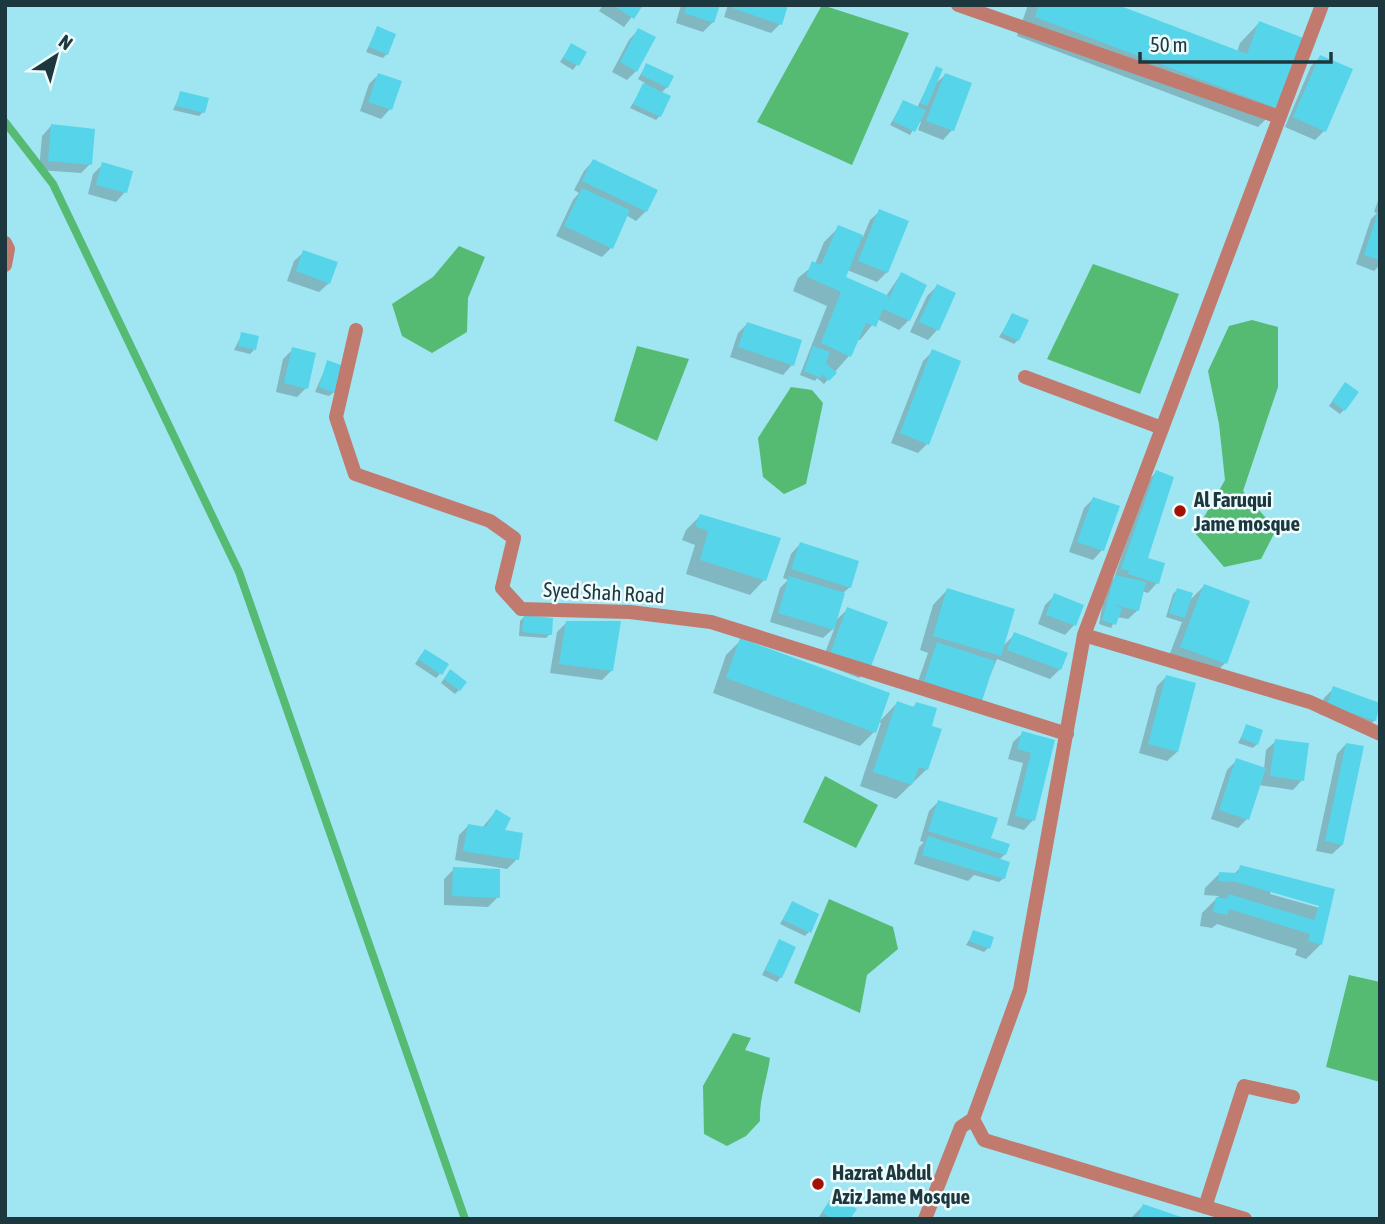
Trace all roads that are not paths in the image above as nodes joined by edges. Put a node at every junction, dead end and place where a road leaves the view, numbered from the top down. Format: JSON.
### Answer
{"nodes":[{"id":1,"x":958,"y":5,"type":"edge"},
{"id":2,"x":1322,"y":5,"type":"edge"},
{"id":3,"x":1279,"y":117,"type":"junction"},
{"id":4,"x":5,"y":243,"type":"edge"},
{"id":5,"x":5,"y":265,"type":"edge"},
{"id":6,"x":356,"y":330,"type":"dead end"},
{"id":7,"x":1026,"y":377,"type":"dead end"},
{"id":8,"x":1162,"y":428,"type":"junction"},
{"id":9,"x":1084,"y":635,"type":"junction"},
{"id":10,"x":1068,"y":734,"type":"junction"},
{"id":11,"x":1380,"y":734,"type":"edge"},
{"id":12,"x":1293,"y":1097,"type":"dead end"},
{"id":13,"x":973,"y":1119,"type":"junction"},
{"id":14,"x":1205,"y":1207,"type":"junction"},
{"id":15,"x":925,"y":1219,"type":"edge"},
{"id":16,"x":1245,"y":1219,"type":"edge"}],
"edges":[{"from":1,"to":3,"type":"street"},
{"from":2,"to":3,"type":"street"},
{"from":3,"to":8,"type":"street"},
{"from":4,"to":5,"type":"street"},
{"from":6,"to":10,"type":"street","name":"Syed Shah Road"},
{"from":7,"to":8,"type":"street"},
{"from":8,"to":9,"type":"street"},
{"from":9,"to":10,"type":"street"},
{"from":9,"to":11,"type":"street"},
{"from":10,"to":13,"type":"street"},
{"from":12,"to":14,"type":"street"},
{"from":13,"to":14,"type":"street"},
{"from":13,"to":15,"type":"street"},
{"from":14,"to":16,"type":"street"}]}
